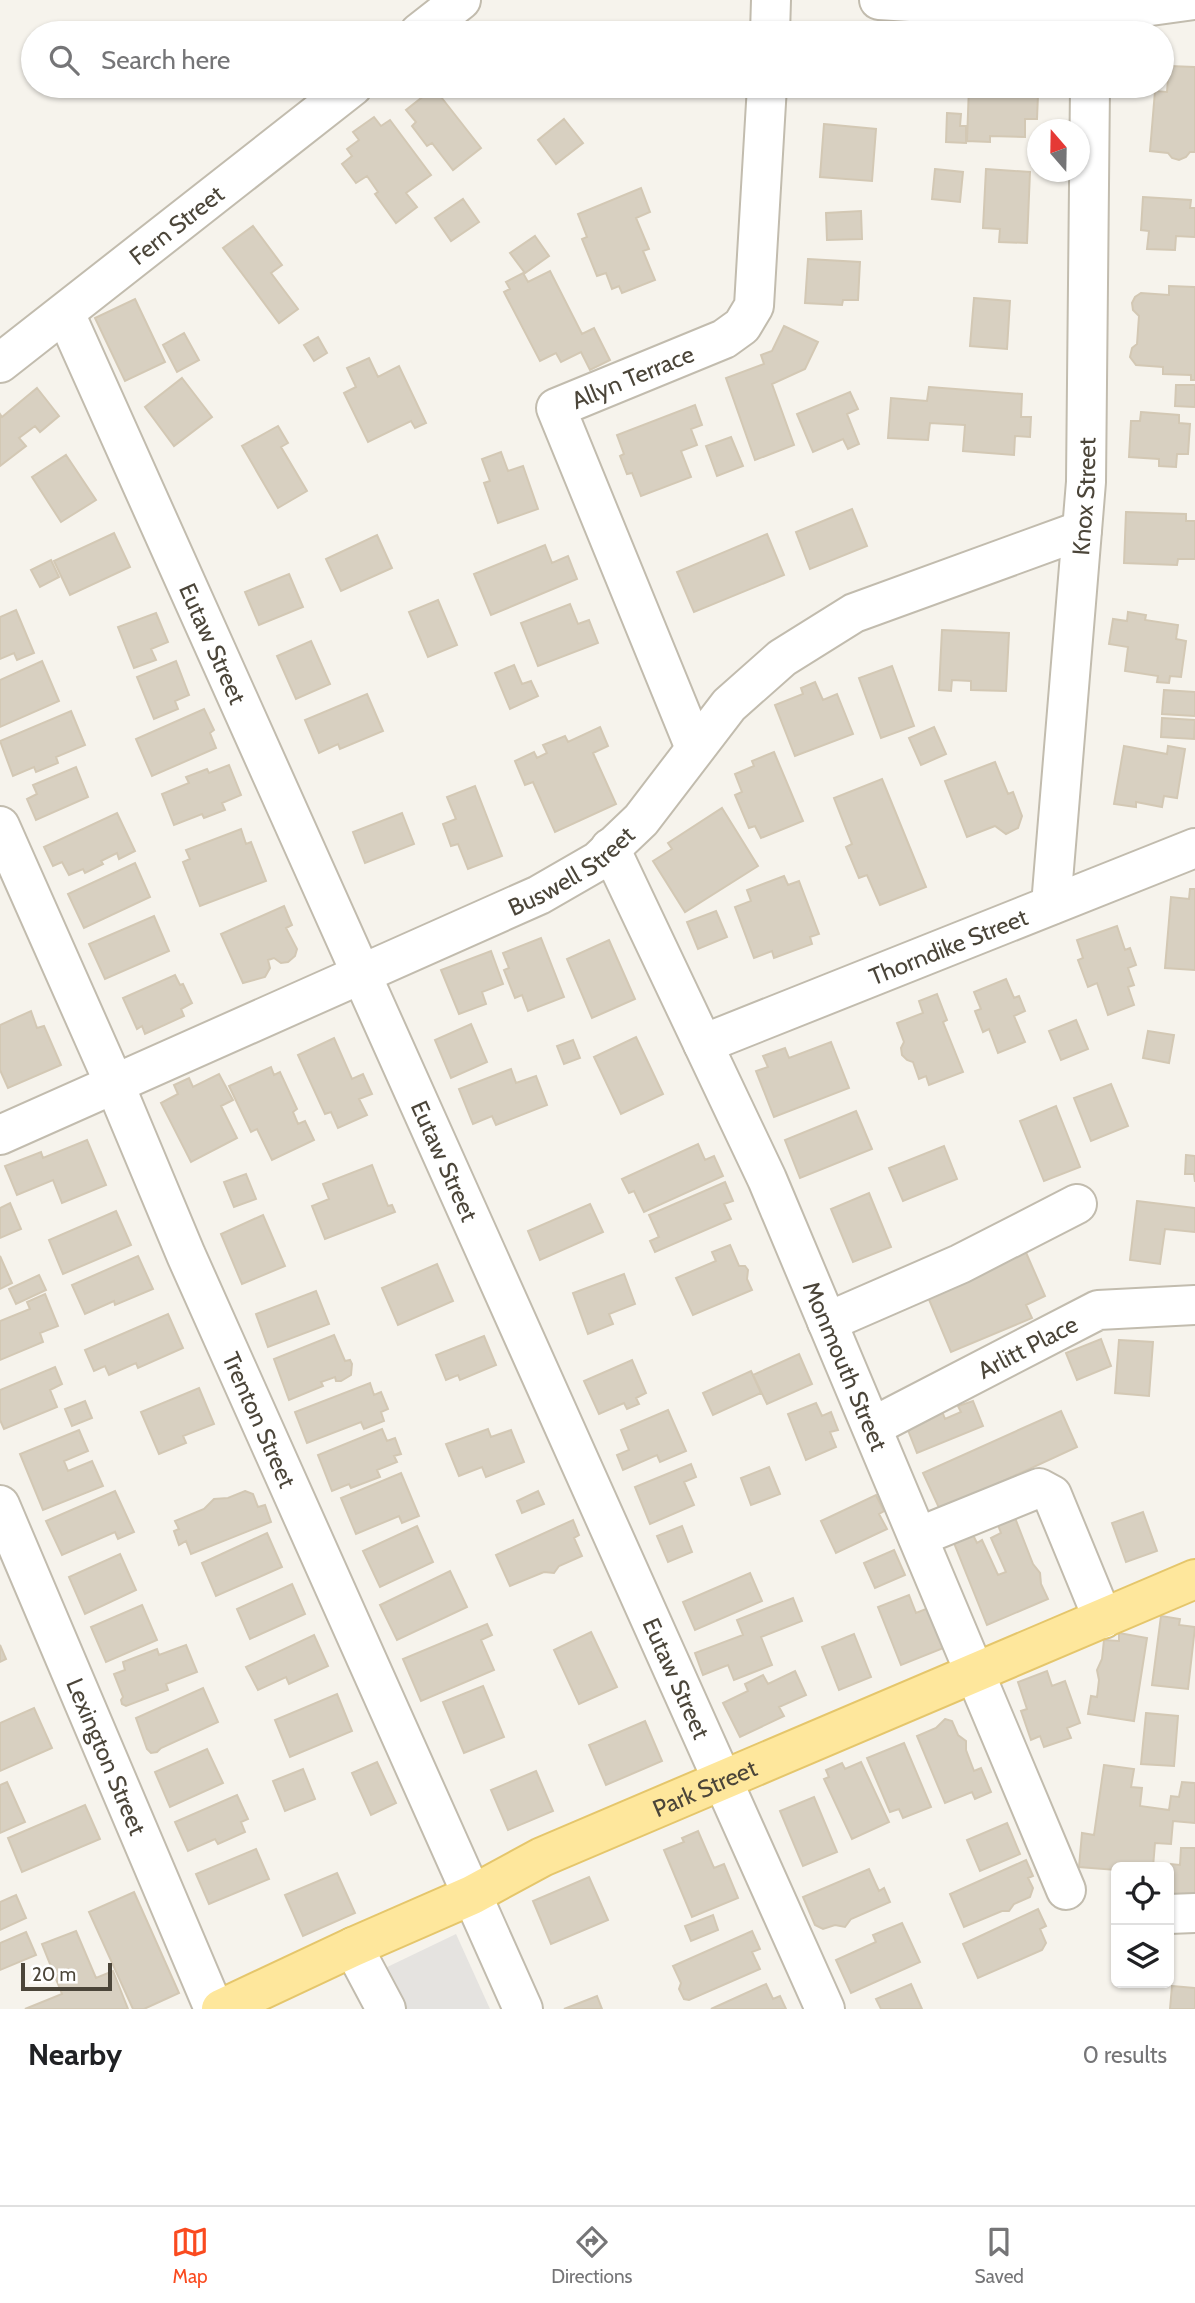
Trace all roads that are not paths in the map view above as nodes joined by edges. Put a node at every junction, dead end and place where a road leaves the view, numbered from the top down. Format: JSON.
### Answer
{"nodes":[{"id":1,"x":461,"y":0,"type":"edge"},
{"id":2,"x":771,"y":0,"type":"edge"},
{"id":3,"x":879,"y":0,"type":"edge"},
{"id":4,"x":1193,"y":0,"type":"edge"},
{"id":5,"x":1093,"y":14,"type":"edge"},
{"id":6,"x":434,"y":21,"type":"edge"},
{"id":7,"x":770,"y":21,"type":"edge"},
{"id":8,"x":338,"y":98,"type":"edge"},
{"id":9,"x":765,"y":98,"type":"edge"},
{"id":10,"x":1090,"y":98,"type":"edge"},
{"id":11,"x":65,"y":313,"type":"junction"},
{"id":12,"x":0,"y":363,"type":"edge"},
{"id":13,"x":1082,"y":530,"type":"junction"},
{"id":14,"x":695,"y":748,"type":"junction"},
{"id":15,"x":0,"y":826,"type":"edge"},
{"id":16,"x":610,"y":848,"type":"junction"},
{"id":17,"x":1195,"y":848,"type":"edge"},
{"id":18,"x":1051,"y":905,"type":"junction"},
{"id":19,"x":361,"y":973,"type":"junction"},
{"id":20,"x":703,"y":1044,"type":"junction"},
{"id":21,"x":114,"y":1083,"type":"junction"},
{"id":22,"x":0,"y":1135,"type":"edge"},
{"id":23,"x":1077,"y":1204,"type":"dead end"},
{"id":24,"x":1195,"y":1305,"type":"edge"},
{"id":25,"x":827,"y":1322,"type":"junction"},
{"id":26,"x":872,"y":1427,"type":"junction"},
{"id":27,"x":0,"y":1505,"type":"edge"},
{"id":28,"x":918,"y":1537,"type":"junction"},
{"id":29,"x":1195,"y":1579,"type":"edge"},
{"id":30,"x":1103,"y":1619,"type":"junction"},
{"id":31,"x":976,"y":1673,"type":"junction"},
{"id":32,"x":722,"y":1780,"type":"junction"},
{"id":33,"x":1066,"y":1890,"type":"dead end"},
{"id":34,"x":471,"y":1895,"type":"junction"},
{"id":35,"x":1195,"y":1913,"type":"edge"},
{"id":36,"x":1174,"y":1914,"type":"edge"},
{"id":37,"x":353,"y":1947,"type":"junction"},
{"id":38,"x":214,"y":2009,"type":"edge"},
{"id":39,"x":221,"y":2009,"type":"edge"},
{"id":40,"x":386,"y":2009,"type":"edge"},
{"id":41,"x":523,"y":2009,"type":"edge"},
{"id":42,"x":825,"y":2009,"type":"edge"}],
"edges":[{"from":1,"to":6,"type":"street"},
{"from":2,"to":7,"type":"street"},
{"from":3,"to":5,"type":"street"},
{"from":4,"to":5,"type":"street"},
{"from":8,"to":11,"type":"street","name":"Fern Street"},
{"from":9,"to":14,"type":"street","name":"Allyn Terrace"},
{"from":10,"to":13,"type":"street","name":"Knox Street"},
{"from":11,"to":12,"type":"street","name":"Fern Street"},
{"from":11,"to":19,"type":"street","name":"Eutaw Street"},
{"from":13,"to":14,"type":"street","name":"Buswell Street"},
{"from":13,"to":18,"type":"street","name":"Knox Street"},
{"from":14,"to":16,"type":"street","name":"Buswell Street"},
{"from":15,"to":21,"type":"street","name":"Trenton Street"},
{"from":16,"to":19,"type":"street","name":"Buswell Street"},
{"from":16,"to":20,"type":"street","name":"Monmouth Street"},
{"from":17,"to":18,"type":"street","name":"Thorndike Street"},
{"from":18,"to":20,"type":"street","name":"Thorndike Street"},
{"from":19,"to":21,"type":"street","name":"Buswell Street"},
{"from":19,"to":32,"type":"street","name":"Eutaw Street"},
{"from":20,"to":25,"type":"street","name":"Monmouth Street"},
{"from":21,"to":22,"type":"street","name":"Buswell Street"},
{"from":21,"to":34,"type":"street","name":"Trenton Street"},
{"from":23,"to":25,"type":"street"},
{"from":24,"to":26,"type":"street","name":"Arlitt Place"},
{"from":25,"to":26,"type":"street","name":"Monmouth Street"},
{"from":26,"to":28,"type":"street","name":"Monmouth Street"},
{"from":27,"to":38,"type":"street","name":"Lexington Street"},
{"from":28,"to":30,"type":"street"},
{"from":28,"to":31,"type":"street","name":"Monmouth Street"},
{"from":29,"to":30,"type":"main road","name":"Park Street"},
{"from":30,"to":31,"type":"main road","name":"Park Street"},
{"from":31,"to":32,"type":"main road","name":"Park Street"},
{"from":31,"to":33,"type":"street","name":"Monmouth Street"},
{"from":32,"to":34,"type":"main road","name":"Park Street"},
{"from":32,"to":42,"type":"street","name":"Eutaw Street"},
{"from":34,"to":37,"type":"main road","name":"Park Street"},
{"from":34,"to":41,"type":"street","name":"Trenton Street"},
{"from":35,"to":36,"type":"street"},
{"from":37,"to":39,"type":"main road","name":"Park Street"},
{"from":37,"to":40,"type":"street"}]}
